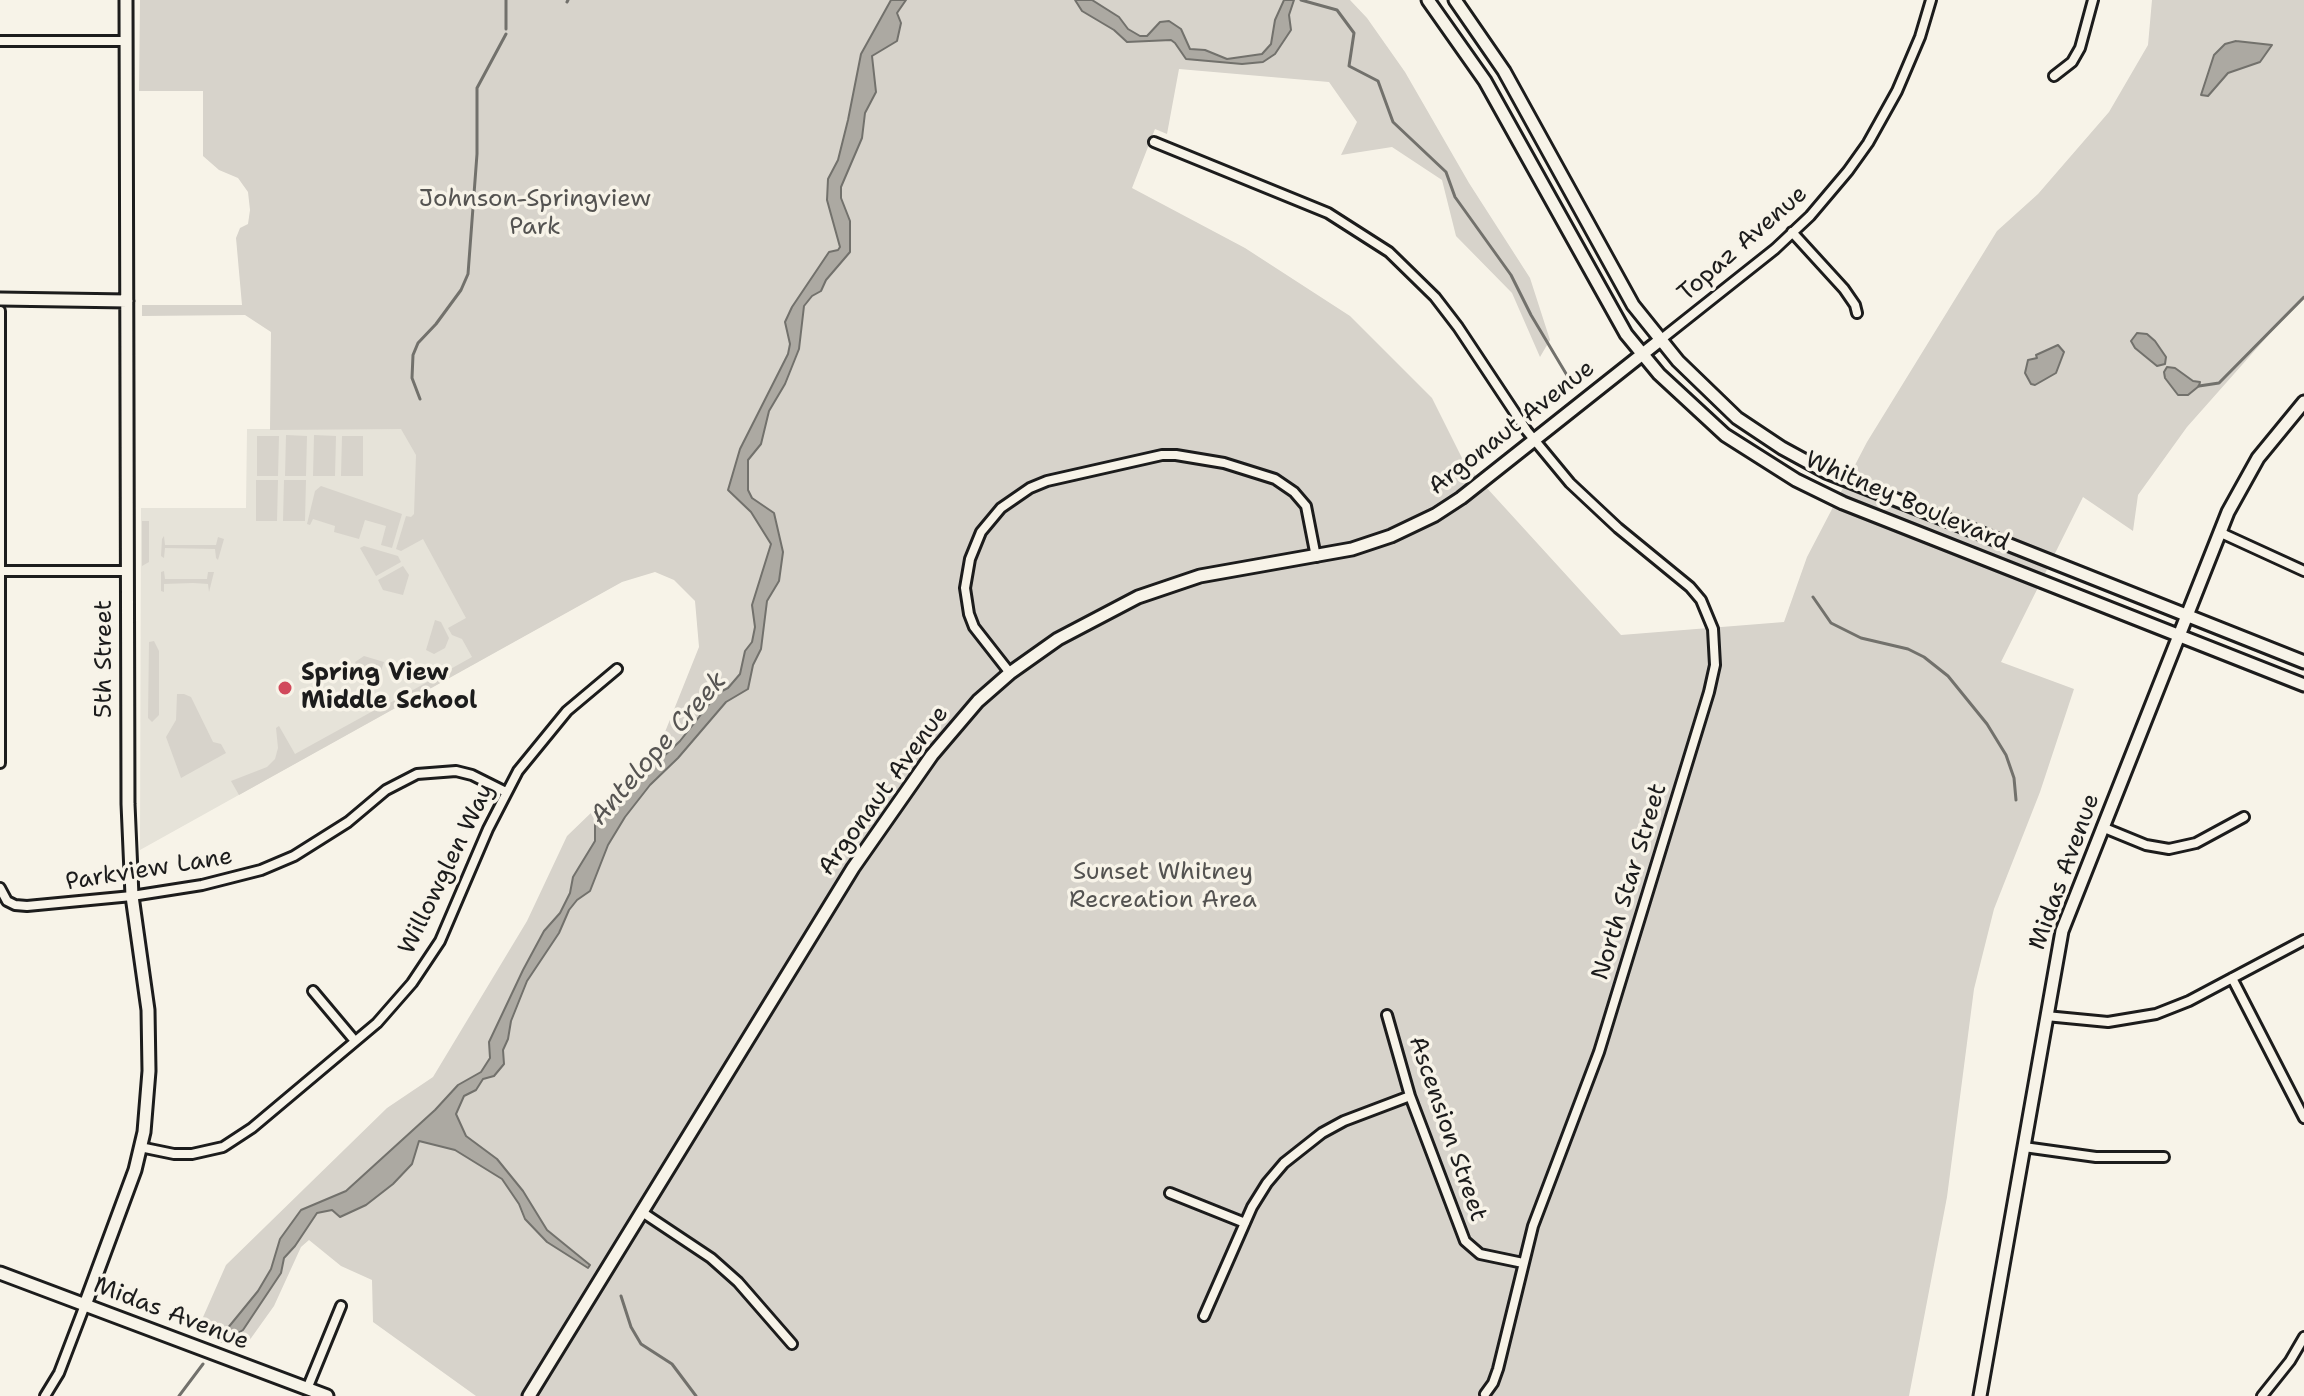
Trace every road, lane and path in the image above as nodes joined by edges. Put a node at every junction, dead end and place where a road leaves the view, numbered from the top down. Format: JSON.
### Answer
{"nodes":[{"id":1,"x":126,"y":0,"type":"edge"},
{"id":2,"x":1428,"y":0,"type":"edge"},
{"id":3,"x":1455,"y":0,"type":"edge"},
{"id":4,"x":1931,"y":0,"type":"edge"},
{"id":5,"x":2093,"y":0,"type":"edge"},
{"id":6,"x":0,"y":41,"type":"edge"},
{"id":7,"x":126,"y":41,"type":"junction"},
{"id":8,"x":2054,"y":76,"type":"dead end"},
{"id":9,"x":1154,"y":142,"type":"dead end"},
{"id":10,"x":1792,"y":232,"type":"junction"},
{"id":11,"x":0,"y":299,"type":"edge"},
{"id":12,"x":127,"y":301,"type":"junction"},
{"id":13,"x":0,"y":311,"type":"edge"},
{"id":14,"x":1857,"y":313,"type":"dead end"},
{"id":15,"x":1659,"y":341,"type":"junction"},
{"id":16,"x":1643,"y":354,"type":"junction"},
{"id":17,"x":2304,"y":402,"type":"edge"},
{"id":18,"x":1534,"y":440,"type":"junction"},
{"id":19,"x":2219,"y":532,"type":"junction"},
{"id":20,"x":1316,"y":557,"type":"junction"},
{"id":21,"x":0,"y":571,"type":"edge"},
{"id":22,"x":127,"y":571,"type":"junction"},
{"id":23,"x":2304,"y":571,"type":"edge"},
{"id":24,"x":2187,"y":615,"type":"junction"},
{"id":25,"x":2179,"y":636,"type":"junction"},
{"id":26,"x":2304,"y":662,"type":"edge"},
{"id":27,"x":617,"y":669,"type":"dead end"},
{"id":28,"x":1010,"y":673,"type":"junction"},
{"id":29,"x":2304,"y":685,"type":"edge"},
{"id":30,"x":0,"y":763,"type":"edge"},
{"id":31,"x":506,"y":792,"type":"junction"},
{"id":32,"x":2244,"y":817,"type":"dead end"},
{"id":33,"x":2102,"y":827,"type":"junction"},
{"id":34,"x":0,"y":888,"type":"edge"},
{"id":35,"x":132,"y":896,"type":"junction"},
{"id":36,"x":2304,"y":940,"type":"edge"},
{"id":37,"x":2232,"y":978,"type":"junction"},
{"id":38,"x":313,"y":991,"type":"dead end"},
{"id":39,"x":1387,"y":1015,"type":"dead end"},
{"id":40,"x":2046,"y":1016,"type":"junction"},
{"id":41,"x":355,"y":1041,"type":"junction"},
{"id":42,"x":1410,"y":1096,"type":"junction"},
{"id":43,"x":2300,"y":1100,"type":"edge"},
{"id":44,"x":2304,"y":1118,"type":"edge"},
{"id":45,"x":140,"y":1147,"type":"junction"},
{"id":46,"x":2024,"y":1147,"type":"junction"},
{"id":47,"x":2164,"y":1157,"type":"dead end"},
{"id":48,"x":1170,"y":1193,"type":"dead end"},
{"id":49,"x":642,"y":1212,"type":"junction"},
{"id":50,"x":1245,"y":1223,"type":"junction"},
{"id":51,"x":1523,"y":1263,"type":"junction"},
{"id":52,"x":0,"y":1273,"type":"edge"},
{"id":53,"x":85,"y":1305,"type":"junction"},
{"id":54,"x":341,"y":1306,"type":"dead end"},
{"id":55,"x":1204,"y":1316,"type":"dead end"},
{"id":56,"x":2304,"y":1337,"type":"edge"},
{"id":57,"x":792,"y":1344,"type":"dead end"},
{"id":58,"x":307,"y":1389,"type":"junction"},
{"id":59,"x":1485,"y":1394,"type":"dead end"},
{"id":60,"x":45,"y":1396,"type":"edge"},
{"id":61,"x":327,"y":1396,"type":"edge"},
{"id":62,"x":529,"y":1396,"type":"edge"},
{"id":63,"x":1980,"y":1396,"type":"edge"},
{"id":64,"x":2262,"y":1396,"type":"edge"}],
"edges":[{"from":1,"to":7,"type":"street","name":"5th Street"},
{"from":2,"to":16,"type":"street","name":"Whitney Boulevard"},
{"from":3,"to":15,"type":"street","name":"Whitney Boulevard"},
{"from":4,"to":10,"type":"street","name":"Topaz Avenue"},
{"from":5,"to":8,"type":"street"},
{"from":6,"to":7,"type":"street"},
{"from":7,"to":12,"type":"street","name":"5th Street"},
{"from":9,"to":18,"type":"street","name":"North Star Street"},
{"from":10,"to":14,"type":"street"},
{"from":10,"to":15,"type":"street","name":"Topaz Avenue"},
{"from":11,"to":12,"type":"street"},
{"from":12,"to":22,"type":"street","name":"5th Street"},
{"from":13,"to":21,"type":"street"},
{"from":15,"to":16,"type":"street","name":"Argonaut Avenue"},
{"from":15,"to":24,"type":"street","name":"Whitney Boulevard"},
{"from":16,"to":18,"type":"street","name":"Argonaut Avenue"},
{"from":16,"to":25,"type":"street","name":"Whitney Boulevard"},
{"from":17,"to":19,"type":"street","name":"Midas Avenue"},
{"from":18,"to":20,"type":"street","name":"Argonaut Avenue"},
{"from":18,"to":51,"type":"street","name":"North Star Street"},
{"from":19,"to":23,"type":"street"},
{"from":19,"to":24,"type":"street","name":"Midas Avenue"},
{"from":20,"to":28,"type":"street","name":"Argonaut Avenue"},
{"from":20,"to":28,"type":"street"},
{"from":21,"to":22,"type":"street"},
{"from":21,"to":30,"type":"street"},
{"from":22,"to":35,"type":"street","name":"5th Street"},
{"from":24,"to":25,"type":"street","name":"Midas Avenue"},
{"from":24,"to":26,"type":"street","name":"Whitney Boulevard"},
{"from":25,"to":29,"type":"street","name":"Whitney Boulevard"},
{"from":25,"to":33,"type":"street","name":"Midas Avenue"},
{"from":27,"to":31,"type":"street","name":"Willowglen Way"},
{"from":28,"to":49,"type":"street","name":"Argonaut Avenue"},
{"from":31,"to":35,"type":"street","name":"Parkview Lane"},
{"from":31,"to":41,"type":"street","name":"Willowglen Way"},
{"from":32,"to":33,"type":"street"},
{"from":33,"to":40,"type":"street","name":"Midas Avenue"},
{"from":34,"to":35,"type":"street","name":"Parkview Lane"},
{"from":35,"to":45,"type":"street","name":"5th Street"},
{"from":36,"to":37,"type":"street"},
{"from":37,"to":40,"type":"street"},
{"from":37,"to":43,"type":"street"},
{"from":38,"to":41,"type":"street"},
{"from":39,"to":42,"type":"street","name":"Ascension Street"},
{"from":40,"to":46,"type":"street","name":"Midas Avenue"},
{"from":41,"to":45,"type":"street","name":"Willowglen Way"},
{"from":42,"to":50,"type":"street"},
{"from":42,"to":51,"type":"street","name":"Ascension Street"},
{"from":43,"to":44,"type":"street"},
{"from":45,"to":53,"type":"street","name":"5th Street"},
{"from":46,"to":47,"type":"street"},
{"from":46,"to":63,"type":"street","name":"Midas Avenue"},
{"from":48,"to":50,"type":"street"},
{"from":49,"to":57,"type":"street"},
{"from":49,"to":62,"type":"street","name":"Argonaut Avenue"},
{"from":50,"to":55,"type":"street"},
{"from":51,"to":59,"type":"street","name":"North Star Street"},
{"from":52,"to":53,"type":"street","name":"Midas Avenue"},
{"from":53,"to":58,"type":"street","name":"Midas Avenue"},
{"from":53,"to":60,"type":"street"},
{"from":54,"to":58,"type":"street"},
{"from":56,"to":64,"type":"street"},
{"from":58,"to":61,"type":"street","name":"Midas Avenue"}]}
